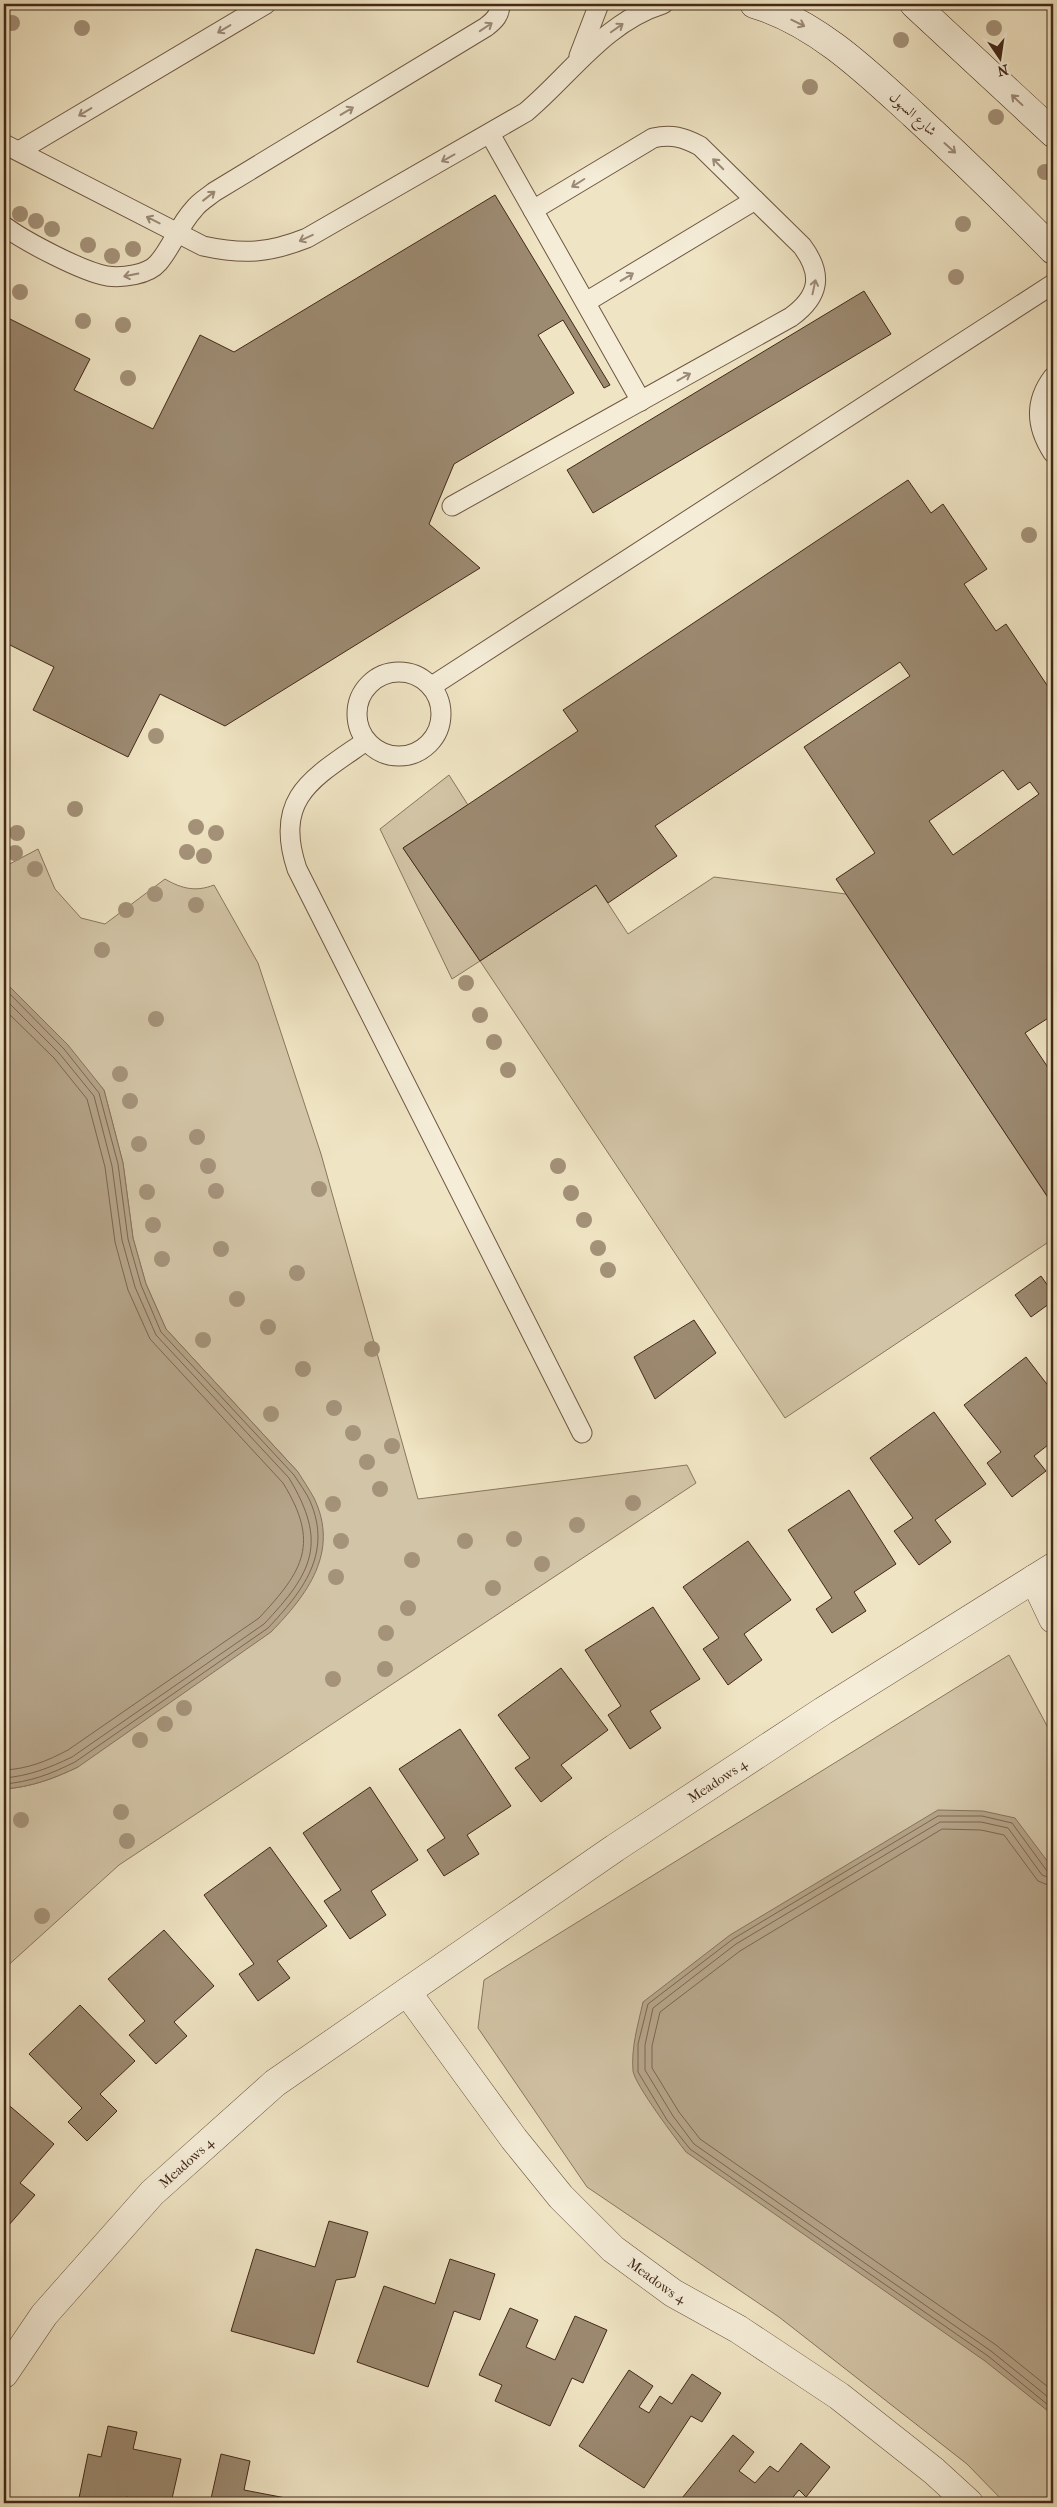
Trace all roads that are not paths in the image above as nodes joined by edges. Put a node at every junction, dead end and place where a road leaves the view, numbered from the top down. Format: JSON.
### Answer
{"nodes":[{"id":1,"x":266,"y":4,"type":"edge"},
{"id":2,"x":500,"y":4,"type":"edge"},
{"id":3,"x":599,"y":4,"type":"edge"},
{"id":4,"x":663,"y":4,"type":"edge"},
{"id":5,"x":754,"y":4,"type":"edge"},
{"id":6,"x":914,"y":4,"type":"edge"},
{"id":7,"x":574,"y":66,"type":"junction"},
{"id":8,"x":1053,"y":133,"type":"edge"},
{"id":9,"x":490,"y":134,"type":"junction"},
{"id":10,"x":11,"y":148,"type":"edge"},
{"id":11,"x":755,"y":200,"type":"junction"},
{"id":12,"x":533,"y":210,"type":"junction"},
{"id":13,"x":4,"y":226,"type":"edge"},
{"id":14,"x":177,"y":232,"type":"junction"},
{"id":15,"x":1053,"y":250,"type":"edge"},
{"id":16,"x":1053,"y":284,"type":"edge"},
{"id":17,"x":586,"y":302,"type":"junction"},
{"id":18,"x":1053,"y":377,"type":"edge"},
{"id":19,"x":642,"y":401,"type":"junction"},
{"id":20,"x":1053,"y":453,"type":"edge"},
{"id":21,"x":452,"y":506,"type":"dead end"},
{"id":22,"x":432,"y":686,"type":"junction"},
{"id":23,"x":366,"y":742,"type":"junction"},
{"id":24,"x":582,"y":1433,"type":"dead end"},
{"id":25,"x":1044,"y":1573,"type":"edge"},
{"id":26,"x":1053,"y":1619,"type":"edge"},
{"id":27,"x":407,"y":1992,"type":"junction"},
{"id":28,"x":4,"y":2374,"type":"edge"},
{"id":29,"x":969,"y":2503,"type":"edge"}],
"edges":[{"from":1,"to":10,"type":"lane","one_way":true},
{"from":14,"to":2,"type":"lane","one_way":true},
{"from":3,"to":7,"type":"lane"},
{"from":7,"to":4,"type":"lane","one_way":true},
{"from":5,"to":15,"type":"street","name":"شارع السهول","one_way":true},
{"from":8,"to":6,"type":"street","one_way":true},
{"from":7,"to":9,"type":"lane"},
{"from":9,"to":12,"type":"lane"},
{"from":9,"to":14,"type":"lane","one_way":true},
{"from":14,"to":10,"type":"lane","one_way":true},
{"from":11,"to":12,"type":"lane","one_way":true},
{"from":17,"to":11,"type":"lane","one_way":true},
{"from":19,"to":11,"type":"lane","one_way":true},
{"from":12,"to":17,"type":"lane"},
{"from":14,"to":13,"type":"lane","one_way":true},
{"from":16,"to":22,"type":"lane"},
{"from":17,"to":19,"type":"lane"},
{"from":18,"to":20,"type":"lane"},
{"from":19,"to":21,"type":"lane"},
{"from":22,"to":23,"type":"lane"},
{"from":22,"to":23,"type":"lane"},
{"from":23,"to":24,"type":"lane"},
{"from":25,"to":26,"type":"street","name":"Meadows 4"},
{"from":25,"to":27,"type":"street","name":"Meadows 4"},
{"from":27,"to":28,"type":"street","name":"Meadows 4"},
{"from":27,"to":29,"type":"street","name":"Meadows 4"}]}
